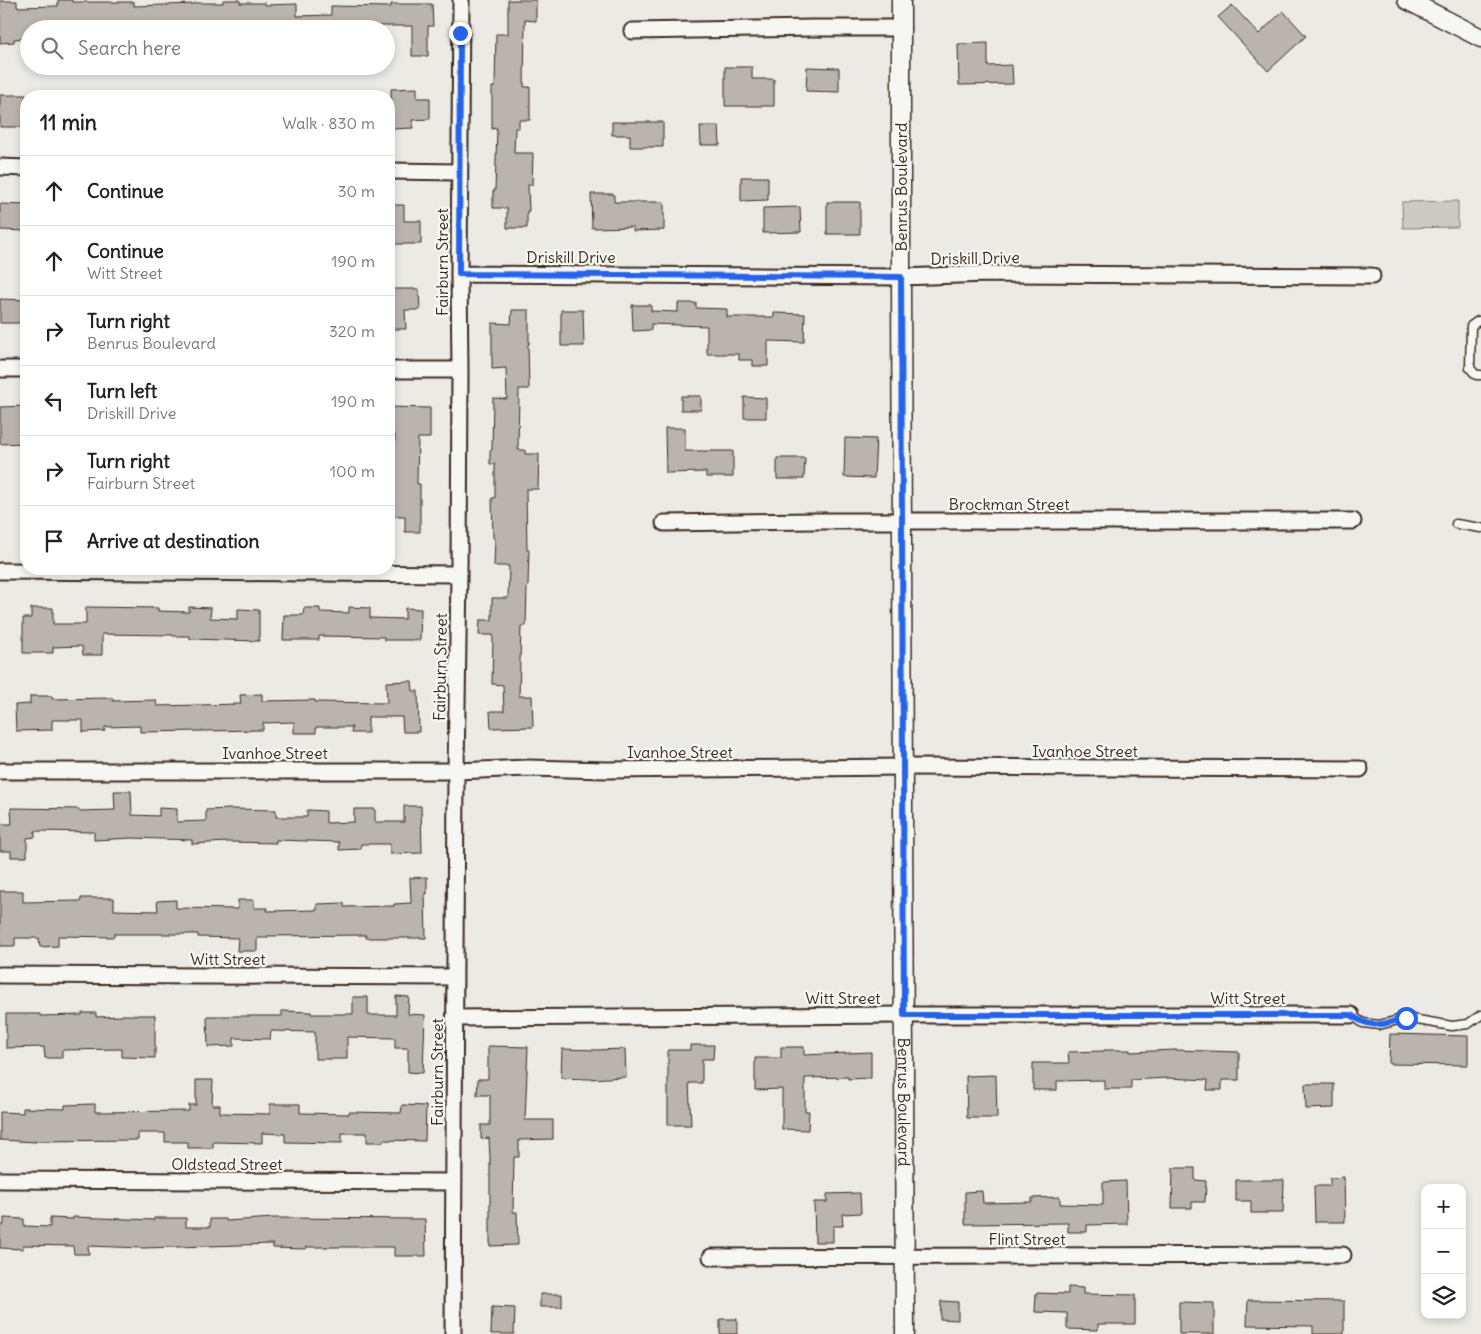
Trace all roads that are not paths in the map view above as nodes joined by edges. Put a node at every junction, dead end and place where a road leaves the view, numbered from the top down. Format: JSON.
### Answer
{"nodes":[{"id":1,"x":460,"y":0,"type":"edge"},
{"id":2,"x":901,"y":0,"type":"edge"},
{"id":3,"x":1407,"y":0,"type":"edge"},
{"id":4,"x":902,"y":28,"type":"junction"},
{"id":5,"x":632,"y":31,"type":"dead end"},
{"id":6,"x":1481,"y":38,"type":"edge"},
{"id":7,"x":0,"y":167,"type":"edge"},
{"id":8,"x":20,"y":168,"type":"edge"},
{"id":9,"x":395,"y":171,"type":"edge"},
{"id":10,"x":459,"y":172,"type":"junction"},
{"id":11,"x":459,"y":274,"type":"junction"},
{"id":12,"x":1372,"y":276,"type":"dead end"},
{"id":13,"x":901,"y":277,"type":"junction"},
{"id":14,"x":1481,"y":321,"type":"edge"},
{"id":15,"x":0,"y":368,"type":"edge"},
{"id":16,"x":20,"y":369,"type":"edge"},
{"id":17,"x":395,"y":370,"type":"edge"},
{"id":18,"x":460,"y":370,"type":"junction"},
{"id":19,"x":1481,"y":375,"type":"edge"},
{"id":20,"x":902,"y":521,"type":"junction"},
{"id":21,"x":1353,"y":521,"type":"dead end"},
{"id":22,"x":664,"y":523,"type":"dead end"},
{"id":23,"x":1456,"y":524,"type":"dead end"},
{"id":24,"x":1481,"y":528,"type":"edge"},
{"id":25,"x":0,"y":571,"type":"edge"},
{"id":26,"x":20,"y":571,"type":"edge"},
{"id":27,"x":395,"y":574,"type":"edge"},
{"id":28,"x":459,"y":574,"type":"junction"},
{"id":29,"x":903,"y":767,"type":"junction"},
{"id":30,"x":1360,"y":769,"type":"dead end"},
{"id":31,"x":0,"y":771,"type":"edge"},
{"id":32,"x":456,"y":771,"type":"junction"},
{"id":33,"x":0,"y":975,"type":"edge"},
{"id":34,"x":455,"y":977,"type":"junction"},
{"id":35,"x":904,"y":1015,"type":"junction"},
{"id":36,"x":1351,"y":1015,"type":"joint"},
{"id":37,"x":1481,"y":1015,"type":"edge"},
{"id":38,"x":454,"y":1018,"type":"junction"},
{"id":39,"x":0,"y":1180,"type":"edge"},
{"id":40,"x":454,"y":1182,"type":"junction"},
{"id":41,"x":1342,"y":1255,"type":"dead end"},
{"id":42,"x":711,"y":1257,"type":"dead end"},
{"id":43,"x":905,"y":1257,"type":"junction"},
{"id":44,"x":453,"y":1334,"type":"edge"},
{"id":45,"x":905,"y":1334,"type":"edge"}],
"edges":[{"from":1,"to":10,"type":"street","name":"Fairburn Street"},
{"from":2,"to":4,"type":"street","name":"Benrus Boulevard"},
{"from":3,"to":6,"type":"street"},
{"from":4,"to":5,"type":"street"},
{"from":4,"to":13,"type":"street","name":"Benrus Boulevard"},
{"from":7,"to":8,"type":"street"},
{"from":9,"to":10,"type":"street"},
{"from":10,"to":11,"type":"street","name":"Fairburn Street"},
{"from":11,"to":13,"type":"street","name":"Driskill Drive"},
{"from":11,"to":18,"type":"street","name":"Fairburn Street"},
{"from":12,"to":13,"type":"street","name":"Driskill Drive"},
{"from":13,"to":20,"type":"street","name":"Benrus Boulevard"},
{"from":14,"to":19,"type":"lane"},
{"from":15,"to":16,"type":"street"},
{"from":17,"to":18,"type":"street"},
{"from":18,"to":28,"type":"street","name":"Fairburn Street"},
{"from":20,"to":21,"type":"street","name":"Brockman Street"},
{"from":20,"to":22,"type":"street","name":"Brockman Street"},
{"from":20,"to":29,"type":"street","name":"Benrus Boulevard"},
{"from":23,"to":24,"type":"lane"},
{"from":25,"to":26,"type":"street"},
{"from":27,"to":28,"type":"street"},
{"from":28,"to":32,"type":"street","name":"Fairburn Street"},
{"from":29,"to":30,"type":"street","name":"Ivanhoe Street"},
{"from":29,"to":32,"type":"street","name":"Ivanhoe Street"},
{"from":29,"to":35,"type":"street","name":"Benrus Boulevard"},
{"from":31,"to":32,"type":"street","name":"Ivanhoe Street"},
{"from":32,"to":34,"type":"street","name":"Fairburn Street"},
{"from":33,"to":34,"type":"street","name":"Witt Street"},
{"from":34,"to":38,"type":"street","name":"Fairburn Street"},
{"from":35,"to":36,"type":"street","name":"Witt Street"},
{"from":35,"to":38,"type":"street","name":"Witt Street"},
{"from":35,"to":43,"type":"street","name":"Benrus Boulevard"},
{"from":36,"to":37,"type":"lane"},
{"from":38,"to":40,"type":"street","name":"Fairburn Street"},
{"from":39,"to":40,"type":"street","name":"Oldstead Street"},
{"from":40,"to":44,"type":"street","name":"Fairburn Street"},
{"from":41,"to":43,"type":"street","name":"Flint Street"},
{"from":42,"to":43,"type":"street","name":"Flint Street"},
{"from":43,"to":45,"type":"street","name":"Benrus Boulevard"}]}
